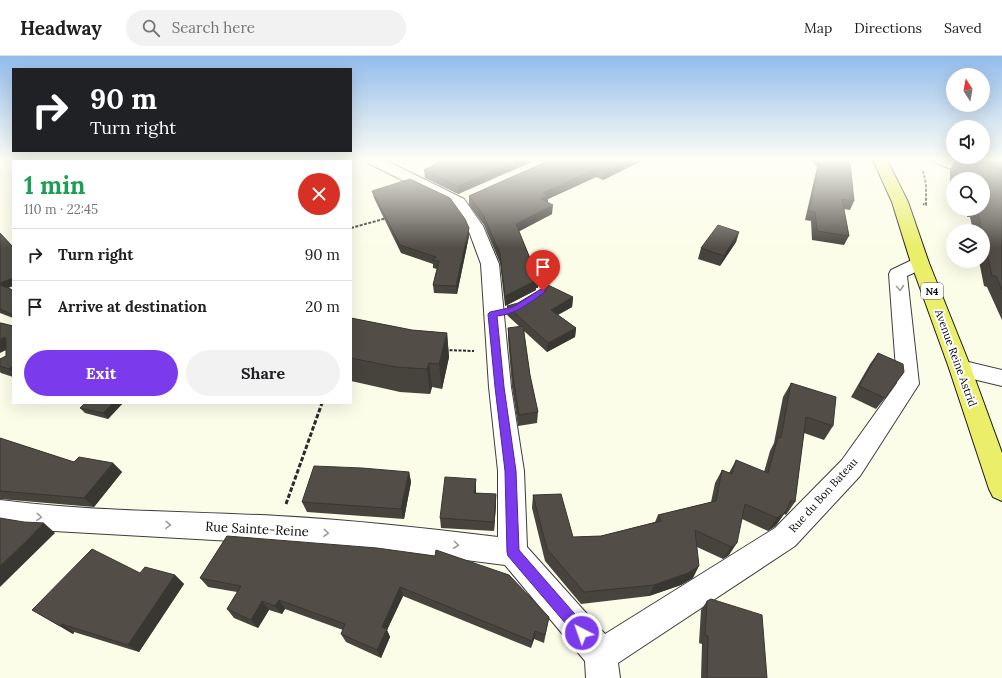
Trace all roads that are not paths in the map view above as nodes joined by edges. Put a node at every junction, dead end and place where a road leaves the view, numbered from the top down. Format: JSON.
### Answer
{"nodes":[{"id":1,"x":441,"y":189,"type":"edge"},
{"id":2,"x":894,"y":189,"type":"edge"},
{"id":3,"x":920,"y":263,"type":"junction"},
{"id":4,"x":960,"y":368,"type":"junction"},
{"id":5,"x":1002,"y":378,"type":"edge"},
{"id":6,"x":1002,"y":489,"type":"edge"},
{"id":7,"x":0,"y":512,"type":"edge"},
{"id":8,"x":513,"y":552,"type":"junction"},
{"id":9,"x":602,"y":666,"type":"edge"}],
"edges":[{"from":1,"to":8,"type":"street"},
{"from":2,"to":3,"type":"main road","name":"Avenue Reine Astrid","number":"N4"},
{"from":3,"to":4,"type":"main road","name":"Avenue Reine Astrid","number":"N4"},
{"from":3,"to":9,"type":"street","name":"Rue du Bon Bateau","one_way":true},
{"from":4,"to":5,"type":"street"},
{"from":4,"to":6,"type":"main road","name":"Avenue Reine Astrid","number":"N4"},
{"from":7,"to":8,"type":"street","name":"Rue Sainte-Reine","one_way":true},
{"from":8,"to":9,"type":"street"}]}
